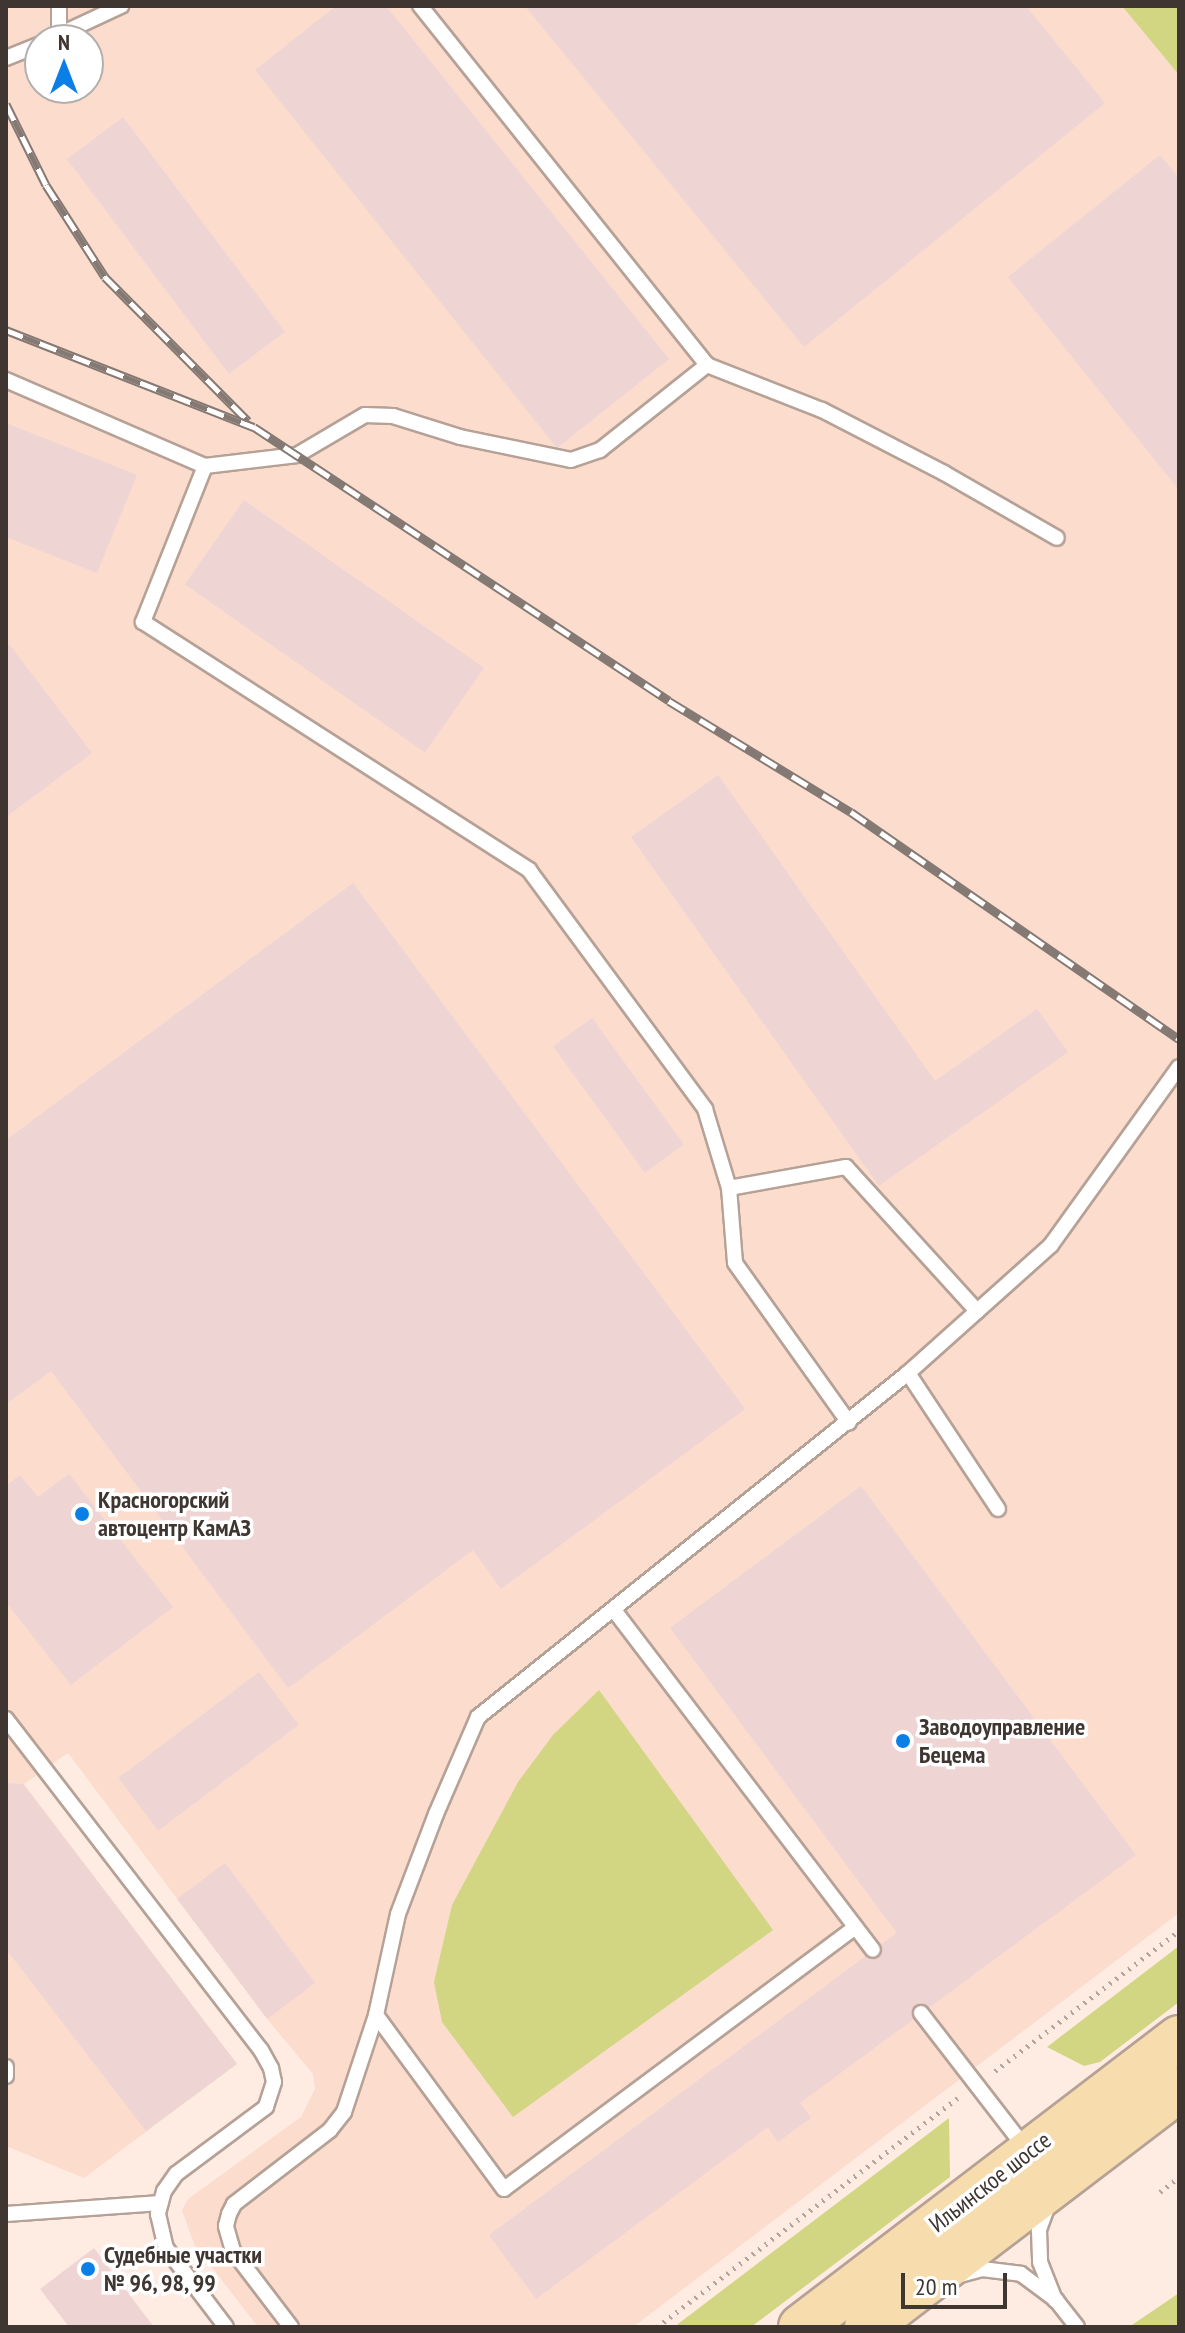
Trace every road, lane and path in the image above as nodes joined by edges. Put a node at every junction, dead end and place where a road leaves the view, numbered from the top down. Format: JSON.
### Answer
{"nodes":[{"id":1,"x":121,"y":6,"type":"edge"},
{"id":2,"x":420,"y":6,"type":"edge"},
{"id":3,"x":83,"y":24,"type":"edge"},
{"id":4,"x":707,"y":365,"type":"junction"},
{"id":5,"x":6,"y":380,"type":"edge"},
{"id":6,"x":205,"y":466,"type":"junction"},
{"id":7,"x":1057,"y":538,"type":"dead end"},
{"id":8,"x":1179,"y":1067,"type":"edge"},
{"id":9,"x":729,"y":1188,"type":"junction"},
{"id":10,"x":977,"y":1311,"type":"junction"},
{"id":11,"x":908,"y":1373,"type":"junction"},
{"id":12,"x":849,"y":1423,"type":"junction"},
{"id":13,"x":998,"y":1509,"type":"dead end"},
{"id":14,"x":614,"y":1610,"type":"junction"},
{"id":15,"x":6,"y":1719,"type":"edge"},
{"id":16,"x":855,"y":1927,"type":"junction"},
{"id":17,"x":1179,"y":1931,"type":"edge"},
{"id":18,"x":873,"y":1950,"type":"dead end"},
{"id":19,"x":921,"y":2013,"type":"dead end"},
{"id":20,"x":376,"y":2015,"type":"junction"},
{"id":21,"x":1179,"y":2038,"type":"edge"},
{"id":22,"x":6,"y":2067,"type":"edge"},
{"id":23,"x":6,"y":2076,"type":"edge"},
{"id":24,"x":976,"y":2085,"type":"junction"},
{"id":25,"x":1179,"y":2089,"type":"edge"},
{"id":26,"x":1028,"y":2152,"type":"junction"},
{"id":27,"x":1071,"y":2170,"type":"junction"},
{"id":28,"x":1179,"y":2177,"type":"edge"},
{"id":29,"x":1160,"y":2192,"type":"dead end"},
{"id":30,"x":161,"y":2203,"type":"junction"},
{"id":31,"x":6,"y":2214,"type":"edge"},
{"id":32,"x":1056,"y":2300,"type":"junction"},
{"id":33,"x":902,"y":2301,"type":"junction"},
{"id":34,"x":226,"y":2327,"type":"edge"},
{"id":35,"x":291,"y":2327,"type":"edge"},
{"id":36,"x":657,"y":2327,"type":"edge"},
{"id":37,"x":801,"y":2327,"type":"edge"},
{"id":38,"x":867,"y":2327,"type":"edge"},
{"id":39,"x":1077,"y":2327,"type":"edge"}],
"edges":[{"from":1,"to":3,"type":"lane"},
{"from":2,"to":4,"type":"lane"},
{"from":4,"to":6,"type":"lane"},
{"from":4,"to":7,"type":"lane"},
{"from":5,"to":6,"type":"lane"},
{"from":6,"to":9,"type":"lane"},
{"from":8,"to":10,"type":"lane"},
{"from":9,"to":10,"type":"lane"},
{"from":9,"to":12,"type":"lane"},
{"from":10,"to":11,"type":"lane"},
{"from":11,"to":12,"type":"lane"},
{"from":11,"to":13,"type":"lane"},
{"from":12,"to":14,"type":"lane"},
{"from":14,"to":16,"type":"lane"},
{"from":14,"to":20,"type":"lane"},
{"from":15,"to":30,"type":"lane"},
{"from":16,"to":18,"type":"lane"},
{"from":16,"to":20,"type":"lane"},
{"from":17,"to":24,"type":"path"},
{"from":19,"to":24,"type":"lane"},
{"from":20,"to":35,"type":"lane"},
{"from":21,"to":26,"type":"main road","name":"Ильинское шоссе"},
{"from":22,"to":23,"type":"lane"},
{"from":24,"to":26,"type":"lane"},
{"from":24,"to":36,"type":"path"},
{"from":25,"to":27,"type":"main road","name":"Ильинское шоссе"},
{"from":26,"to":37,"type":"main road","name":"Ильинское шоссе"},
{"from":27,"to":32,"type":"lane"},
{"from":27,"to":33,"type":"main road","name":"Ильинское шоссе"},
{"from":28,"to":29,"type":"path"},
{"from":30,"to":31,"type":"lane"},
{"from":30,"to":34,"type":"lane"},
{"from":32,"to":33,"type":"lane"},
{"from":32,"to":39,"type":"lane"},
{"from":33,"to":38,"type":"main road","name":"Ильинское шоссе"}]}
